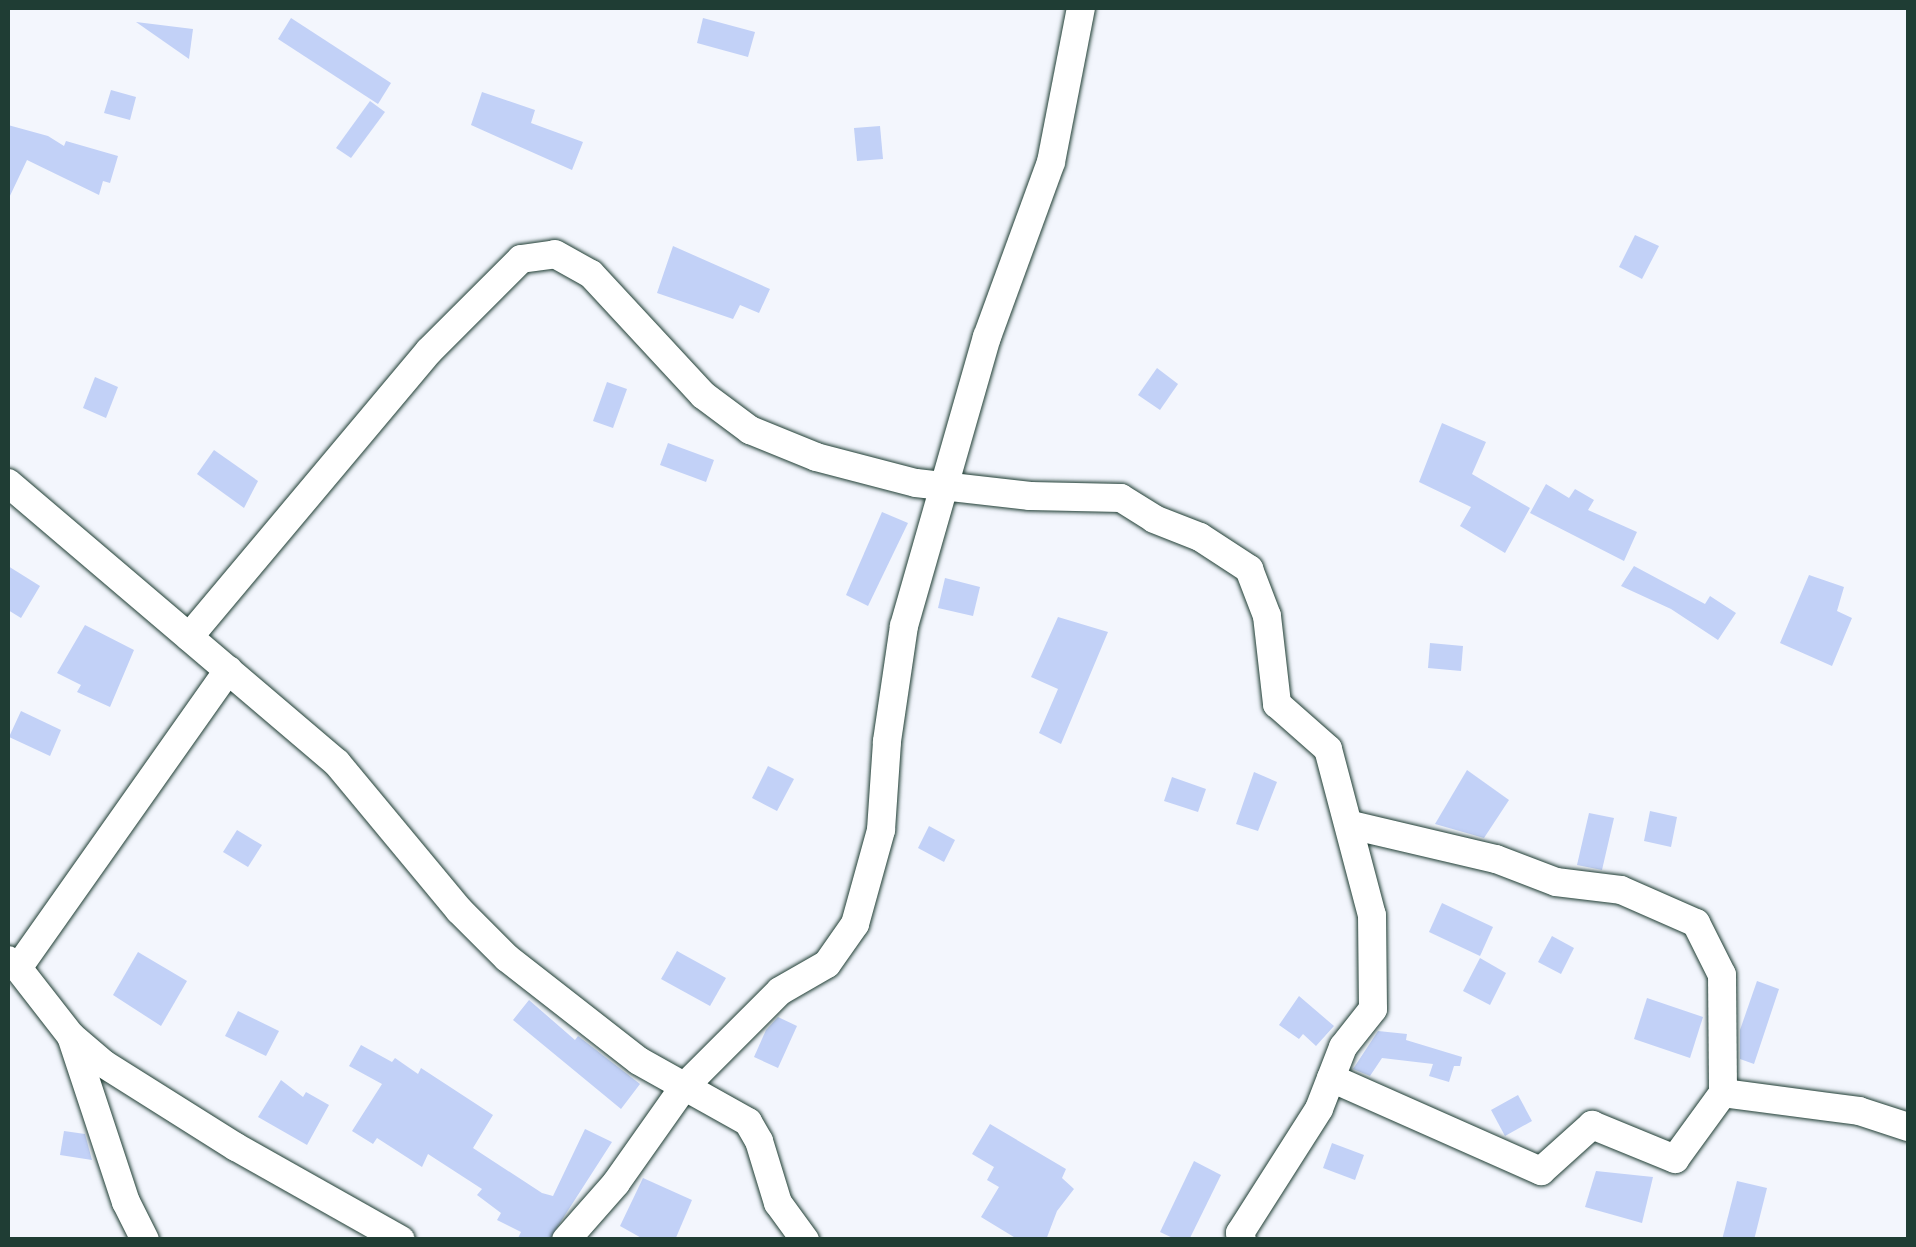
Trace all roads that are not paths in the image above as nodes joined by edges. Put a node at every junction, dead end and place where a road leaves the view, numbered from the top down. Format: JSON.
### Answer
{"nodes":[{"id":1,"x":1081,"y":8,"type":"edge"},
{"id":2,"x":8,"y":483,"type":"edge"},
{"id":3,"x":942,"y":486,"type":"junction"},
{"id":4,"x":189,"y":637,"type":"junction"},
{"id":5,"x":228,"y":670,"type":"junction"},
{"id":6,"x":1351,"y":826,"type":"junction"},
{"id":7,"x":13,"y":964,"type":"edge"},
{"id":8,"x":71,"y":1036,"type":"junction"},
{"id":9,"x":1331,"y":1078,"type":"junction"},
{"id":10,"x":684,"y":1088,"type":"junction"},
{"id":11,"x":1722,"y":1093,"type":"junction"},
{"id":12,"x":1908,"y":1127,"type":"edge"},
{"id":13,"x":1244,"y":1237,"type":"edge"},
{"id":14,"x":145,"y":1240,"type":"edge"},
{"id":15,"x":401,"y":1240,"type":"edge"},
{"id":16,"x":566,"y":1240,"type":"edge"},
{"id":17,"x":806,"y":1240,"type":"edge"}],
"edges":[{"from":1,"to":3,"type":"street"},
{"from":2,"to":4,"type":"street"},
{"from":3,"to":4,"type":"street"},
{"from":3,"to":6,"type":"street"},
{"from":3,"to":10,"type":"street"},
{"from":4,"to":5,"type":"street"},
{"from":5,"to":7,"type":"street"},
{"from":5,"to":10,"type":"street"},
{"from":6,"to":9,"type":"street"},
{"from":6,"to":11,"type":"street"},
{"from":7,"to":8,"type":"street"},
{"from":8,"to":14,"type":"street"},
{"from":8,"to":15,"type":"street"},
{"from":9,"to":11,"type":"street"},
{"from":9,"to":13,"type":"street"},
{"from":10,"to":16,"type":"street"},
{"from":10,"to":17,"type":"street"},
{"from":11,"to":12,"type":"street"}]}
